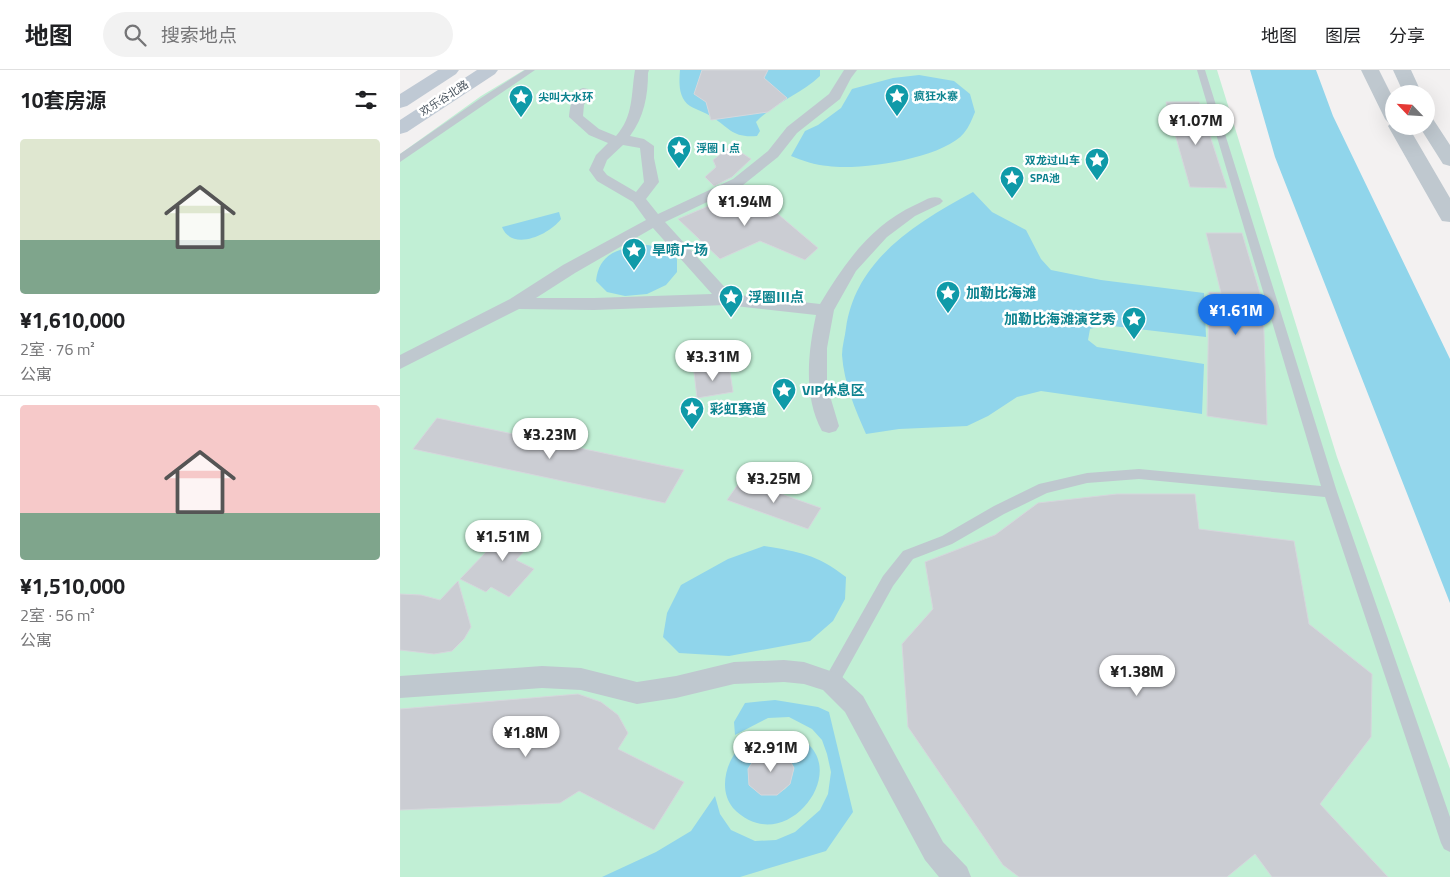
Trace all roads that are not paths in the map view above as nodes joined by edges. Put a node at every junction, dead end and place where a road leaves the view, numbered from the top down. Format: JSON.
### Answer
{"nodes":[{"id":1,"x":450,"y":70,"type":"edge"},
{"id":2,"x":489,"y":70,"type":"edge"},
{"id":3,"x":531,"y":70,"type":"edge"},
{"id":4,"x":642,"y":70,"type":"edge"},
{"id":5,"x":851,"y":70,"type":"edge"},
{"id":6,"x":1201,"y":70,"type":"edge"},
{"id":7,"x":1370,"y":70,"type":"edge"},
{"id":8,"x":1402,"y":70,"type":"edge"},
{"id":9,"x":1409,"y":85,"type":"edge"},
{"id":10,"x":582,"y":92,"type":"dead end"},
{"id":11,"x":1385,"y":101,"type":"edge"},
{"id":12,"x":400,"y":102,"type":"edge"},
{"id":13,"x":400,"y":128,"type":"edge"},
{"id":14,"x":1403,"y":135,"type":"edge"},
{"id":15,"x":1434,"y":135,"type":"edge"},
{"id":16,"x":618,"y":140,"type":"junction"},
{"id":17,"x":400,"y":159,"type":"edge"},
{"id":18,"x":1450,"y":160,"type":"edge"},
{"id":19,"x":638,"y":199,"type":"junction"},
{"id":20,"x":936,"y":201,"type":"dead end"},
{"id":21,"x":1450,"y":216,"type":"edge"},
{"id":22,"x":655,"y":221,"type":"junction"},
{"id":23,"x":726,"y":299,"type":"junction"},
{"id":24,"x":516,"y":303,"type":"junction"},
{"id":25,"x":825,"y":310,"type":"junction"},
{"id":26,"x":400,"y":364,"type":"edge"},
{"id":27,"x":829,"y":426,"type":"dead end"},
{"id":28,"x":1330,"y":492,"type":"junction"},
{"id":29,"x":831,"y":682,"type":"junction"},
{"id":30,"x":400,"y":687,"type":"edge"},
{"id":31,"x":1450,"y":843,"type":"edge"},
{"id":32,"x":956,"y":877,"type":"edge"}],
"edges":[{"from":1,"to":12,"type":"main road","name":"欢乐谷北路"},
{"from":2,"to":13,"type":"main road","name":"欢乐谷北路"},
{"from":3,"to":17,"type":"lane"},
{"from":4,"to":16,"type":"street"},
{"from":5,"to":22,"type":"street"},
{"from":6,"to":28,"type":"lane"},
{"from":7,"to":11,"type":"street"},
{"from":8,"to":9,"type":"street"},
{"from":10,"to":16,"type":"street"},
{"from":14,"to":21,"type":"street"},
{"from":15,"to":18,"type":"street"},
{"from":16,"to":19,"type":"street"},
{"from":16,"to":19,"type":"street"},
{"from":19,"to":22,"type":"street"},
{"from":20,"to":25,"type":"street"},
{"from":22,"to":23,"type":"street"},
{"from":22,"to":24,"type":"street"},
{"from":23,"to":24,"type":"street"},
{"from":23,"to":25,"type":"street"},
{"from":24,"to":26,"type":"street"},
{"from":25,"to":27,"type":"street"},
{"from":28,"to":29,"type":"lane"},
{"from":28,"to":31,"type":"lane"},
{"from":29,"to":30,"type":"street"},
{"from":29,"to":32,"type":"street"}]}
